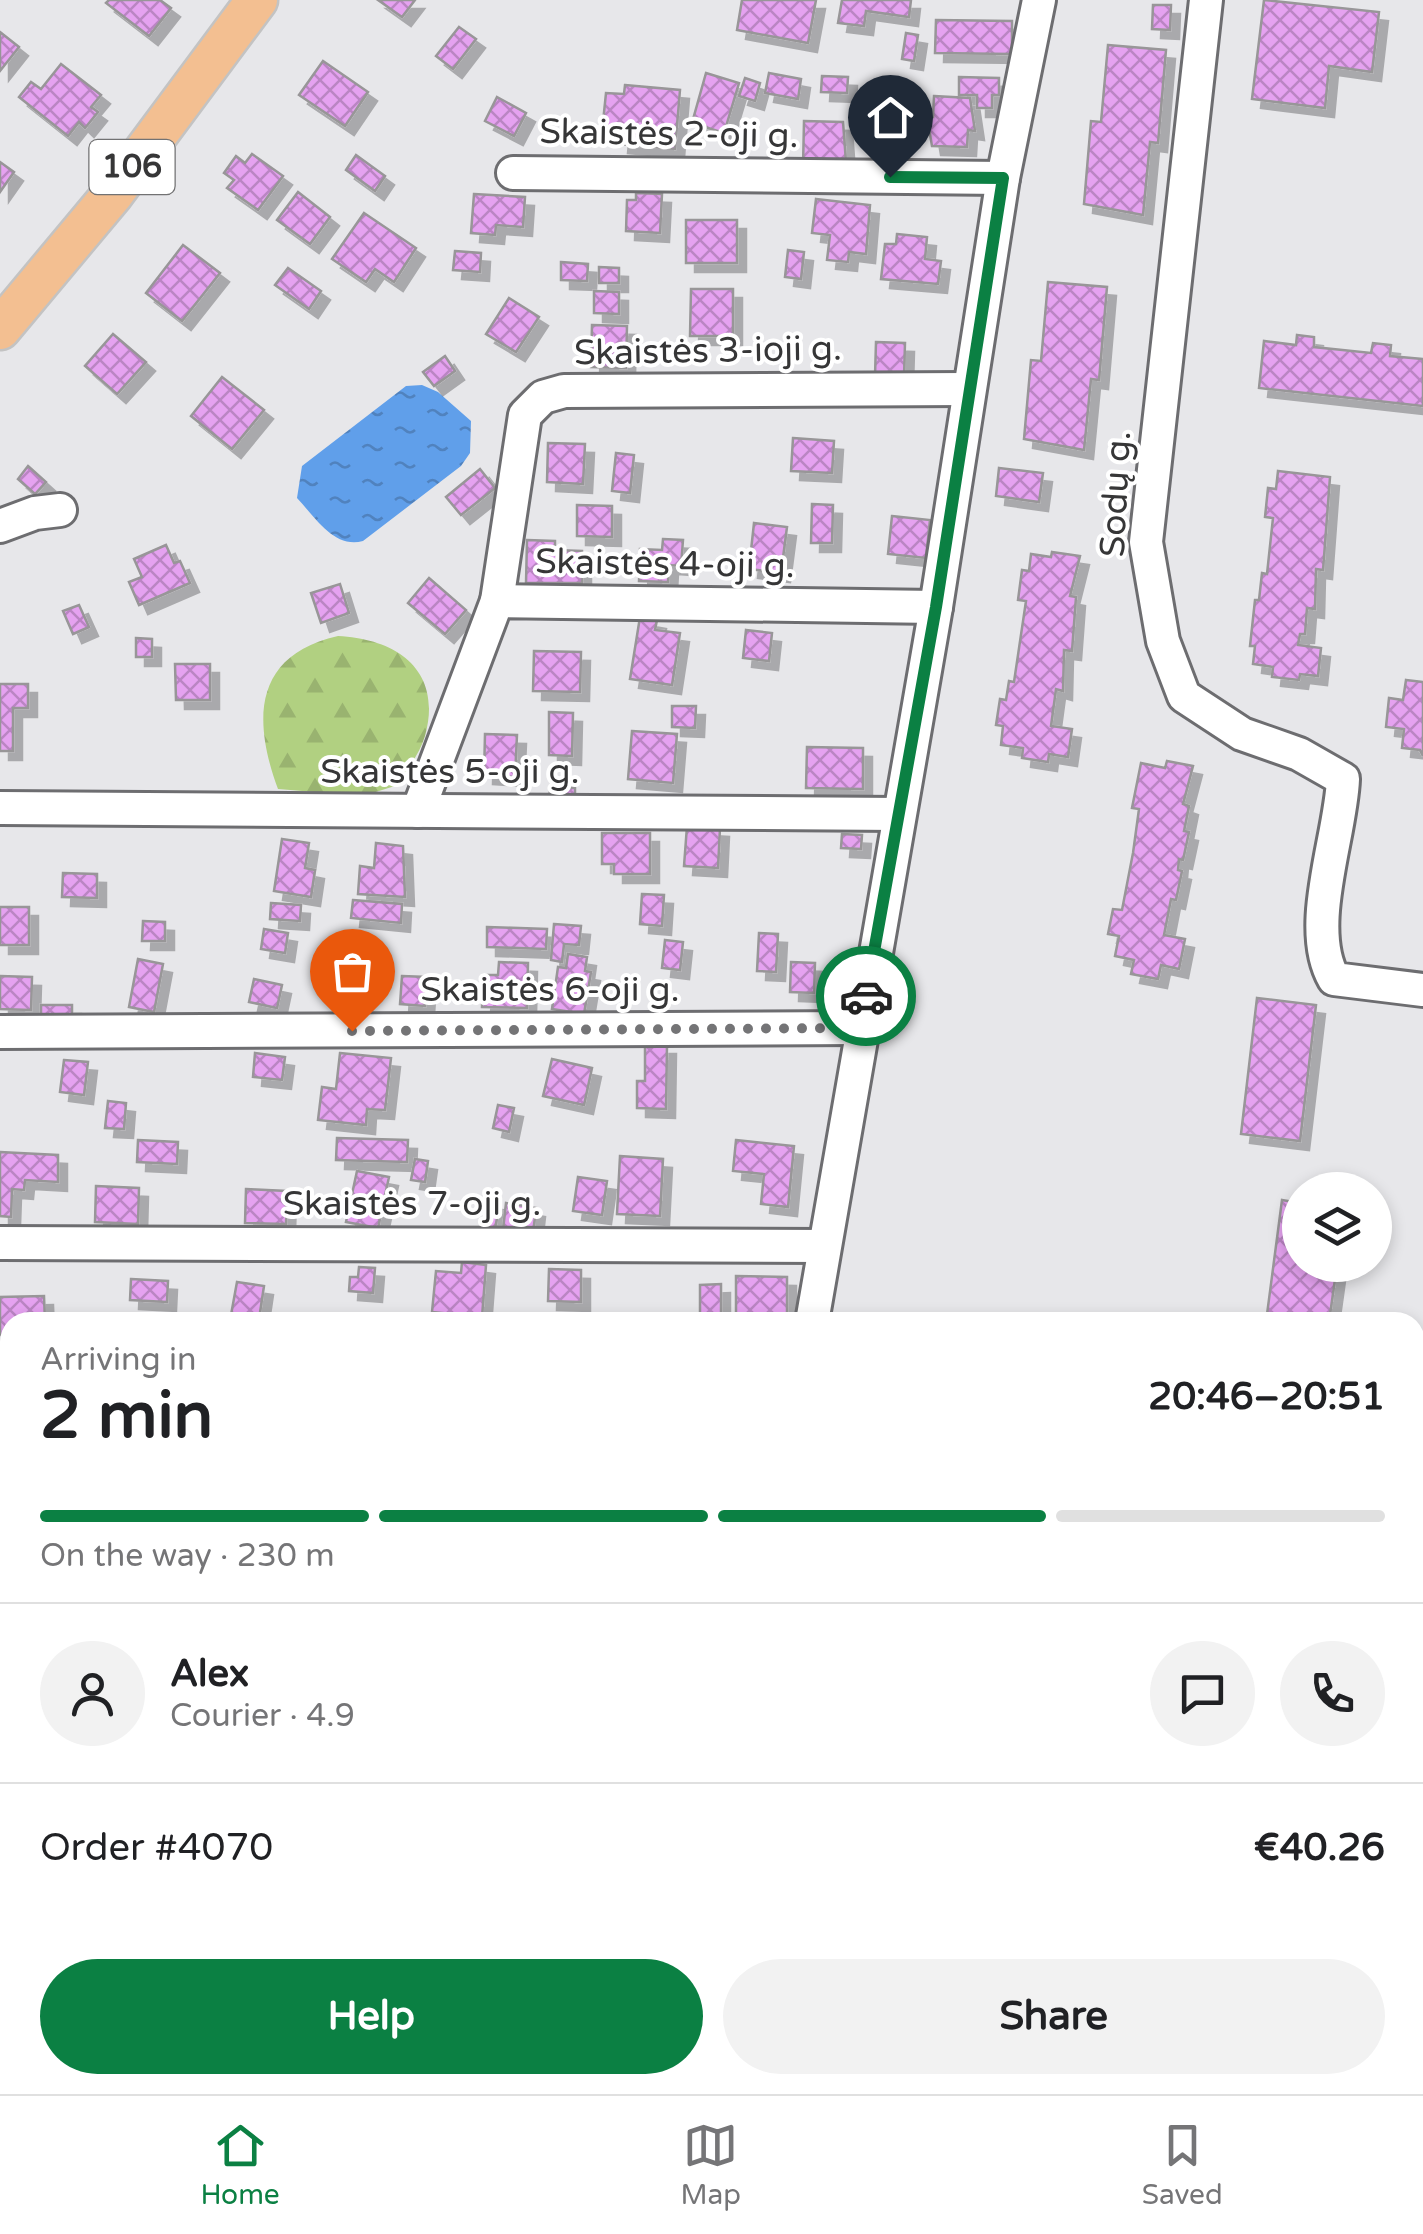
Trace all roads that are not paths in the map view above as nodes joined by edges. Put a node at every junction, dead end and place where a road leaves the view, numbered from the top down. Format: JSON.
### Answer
{"nodes":[{"id":1,"x":257,"y":0,"type":"edge"},
{"id":2,"x":1039,"y":0,"type":"edge"},
{"id":3,"x":1206,"y":0,"type":"edge"},
{"id":4,"x":514,"y":172,"type":"dead end"},
{"id":5,"x":1003,"y":178,"type":"junction"},
{"id":6,"x":0,"y":328,"type":"edge"},
{"id":7,"x":968,"y":390,"type":"junction"},
{"id":8,"x":60,"y":510,"type":"dead end"},
{"id":9,"x":0,"y":526,"type":"edge"},
{"id":10,"x":497,"y":601,"type":"junction"},
{"id":11,"x":936,"y":607,"type":"junction"},
{"id":12,"x":0,"y":808,"type":"edge"},
{"id":13,"x":418,"y":812,"type":"junction"},
{"id":14,"x":899,"y":814,"type":"junction"},
{"id":15,"x":1423,"y":990,"type":"edge"},
{"id":16,"x":860,"y":1028,"type":"junction"},
{"id":17,"x":0,"y":1032,"type":"edge"},
{"id":18,"x":0,"y":1243,"type":"edge"},
{"id":19,"x":824,"y":1246,"type":"junction"},
{"id":20,"x":814,"y":1312,"type":"edge"}],
"edges":[{"from":1,"to":6,"type":"main road","number":"106"},
{"from":2,"to":5,"type":"street"},
{"from":3,"to":15,"type":"street","name":"Sodų g."},
{"from":4,"to":5,"type":"street","name":"Skaistės 2-oji g."},
{"from":5,"to":7,"type":"street"},
{"from":7,"to":10,"type":"street","name":"Skaistės 3-ioji g."},
{"from":7,"to":11,"type":"street"},
{"from":8,"to":9,"type":"street"},
{"from":10,"to":11,"type":"street","name":"Skaistės 4-oji g."},
{"from":10,"to":13,"type":"street","name":"Skaistės 4-oji g."},
{"from":11,"to":14,"type":"street"},
{"from":12,"to":13,"type":"street","name":"Skaistės 5-oji g."},
{"from":13,"to":14,"type":"street","name":"Skaistės 5-oji g."},
{"from":14,"to":16,"type":"street"},
{"from":16,"to":17,"type":"street","name":"Skaistės 6-oji g."},
{"from":16,"to":19,"type":"street"},
{"from":18,"to":19,"type":"street","name":"Skaistės 7-oji g."},
{"from":19,"to":20,"type":"street"}]}
